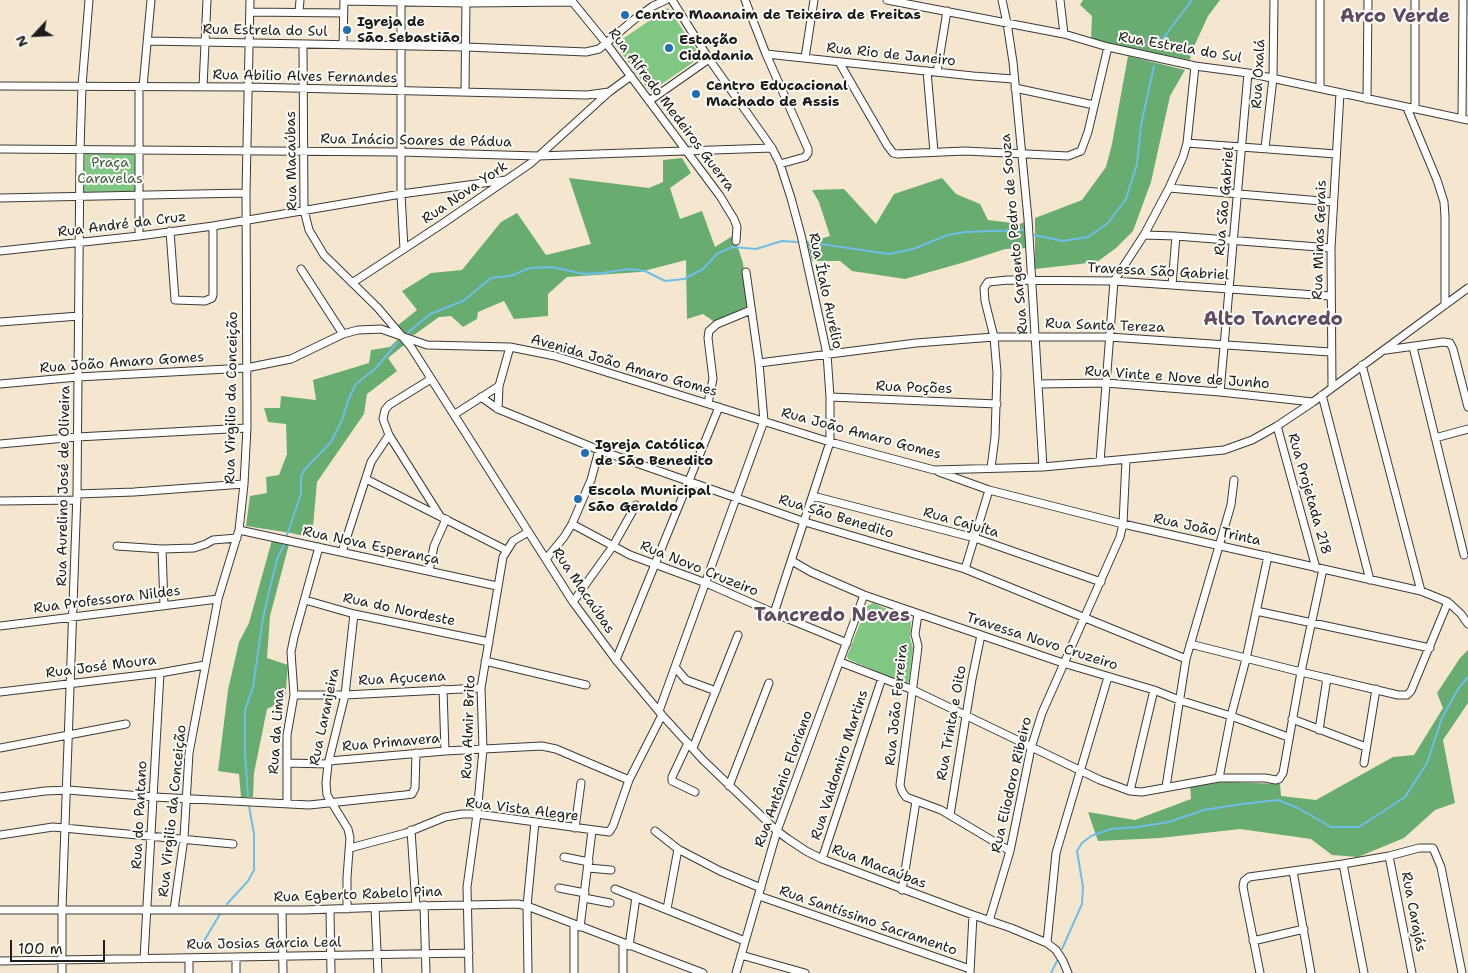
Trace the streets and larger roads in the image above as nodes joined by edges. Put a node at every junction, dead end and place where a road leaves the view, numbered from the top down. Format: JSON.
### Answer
{"nodes":[{"id":1,"x":89,"y":0,"type":"edge"},
{"id":2,"x":151,"y":0,"type":"edge"},
{"id":3,"x":207,"y":0,"type":"edge"},
{"id":4,"x":250,"y":0,"type":"edge"},
{"id":5,"x":300,"y":0,"type":"edge"},
{"id":6,"x":344,"y":0,"type":"edge"},
{"id":7,"x":666,"y":0,"type":"edge"},
{"id":8,"x":672,"y":0,"type":"edge"},
{"id":9,"x":745,"y":0,"type":"edge"},
{"id":10,"x":814,"y":0,"type":"edge"},
{"id":11,"x":887,"y":0,"type":"edge"},
{"id":12,"x":1002,"y":0,"type":"edge"},
{"id":13,"x":1060,"y":0,"type":"edge"},
{"id":14,"x":1274,"y":0,"type":"edge"},
{"id":15,"x":1320,"y":0,"type":"edge"},
{"id":16,"x":1368,"y":0,"type":"edge"},
{"id":17,"x":1416,"y":0,"type":"edge"},
{"id":18,"x":1463,"y":0,"type":"edge"},
{"id":19,"x":401,"y":1,"type":"edge"},
{"id":20,"x":466,"y":1,"type":"edge"},
{"id":21,"x":572,"y":1,"type":"edge"},
{"id":22,"x":919,"y":3,"type":"edge"},
{"id":23,"x":298,"y":11,"type":"junction"},
{"id":24,"x":946,"y":11,"type":"junction"},
{"id":25,"x":251,"y":12,"type":"junction"},
{"id":26,"x":343,"y":12,"type":"junction"},
{"id":27,"x":1007,"y":22,"type":"junction"},
{"id":28,"x":1064,"y":34,"type":"junction"},
{"id":29,"x":148,"y":42,"type":"junction"},
{"id":30,"x":205,"y":42,"type":"junction"},
{"id":31,"x":250,"y":43,"type":"junction"},
{"id":32,"x":606,"y":43,"type":"junction"},
{"id":33,"x":303,"y":44,"type":"junction"},
{"id":34,"x":343,"y":45,"type":"junction"},
{"id":35,"x":402,"y":47,"type":"junction"},
{"id":36,"x":466,"y":47,"type":"junction"},
{"id":37,"x":1108,"y":47,"type":"junction"},
{"id":38,"x":766,"y":54,"type":"junction"},
{"id":39,"x":805,"y":58,"type":"junction"},
{"id":40,"x":709,"y":59,"type":"junction"},
{"id":41,"x":839,"y":62,"type":"junction"},
{"id":42,"x":1195,"y":66,"type":"junction"},
{"id":43,"x":927,"y":71,"type":"junction"},
{"id":44,"x":937,"y":72,"type":"junction"},
{"id":45,"x":1248,"y":73,"type":"junction"},
{"id":46,"x":631,"y":76,"type":"junction"},
{"id":47,"x":1273,"y":78,"type":"junction"},
{"id":48,"x":1013,"y":79,"type":"junction"},
{"id":49,"x":0,"y":86,"type":"edge"},
{"id":50,"x":82,"y":86,"type":"junction"},
{"id":51,"x":141,"y":87,"type":"junction"},
{"id":52,"x":203,"y":87,"type":"junction"},
{"id":53,"x":248,"y":88,"type":"junction"},
{"id":54,"x":1015,"y":88,"type":"junction"},
{"id":55,"x":1320,"y":88,"type":"junction"},
{"id":56,"x":303,"y":89,"type":"junction"},
{"id":57,"x":402,"y":91,"type":"junction"},
{"id":58,"x":465,"y":92,"type":"junction"},
{"id":59,"x":609,"y":92,"type":"junction"},
{"id":60,"x":1340,"y":93,"type":"junction"},
{"id":61,"x":1367,"y":99,"type":"junction"},
{"id":62,"x":649,"y":101,"type":"junction"},
{"id":63,"x":1094,"y":105,"type":"junction"},
{"id":64,"x":1411,"y":108,"type":"junction"},
{"id":65,"x":1465,"y":120,"type":"edge"},
{"id":66,"x":1187,"y":143,"type":"junction"},
{"id":67,"x":1242,"y":146,"type":"junction"},
{"id":68,"x":772,"y":148,"type":"junction"},
{"id":69,"x":1265,"y":148,"type":"junction"},
{"id":70,"x":0,"y":149,"type":"edge"},
{"id":71,"x":80,"y":150,"type":"junction"},
{"id":72,"x":139,"y":150,"type":"junction"},
{"id":73,"x":247,"y":151,"type":"junction"},
{"id":74,"x":304,"y":152,"type":"junction"},
{"id":75,"x":400,"y":152,"type":"junction"},
{"id":76,"x":687,"y":152,"type":"junction"},
{"id":77,"x":934,"y":152,"type":"junction"},
{"id":78,"x":1022,"y":153,"type":"junction"},
{"id":79,"x":1336,"y":154,"type":"junction"},
{"id":80,"x":538,"y":156,"type":"junction"},
{"id":81,"x":780,"y":164,"type":"junction"},
{"id":82,"x":506,"y":180,"type":"junction"},
{"id":83,"x":1169,"y":188,"type":"junction"},
{"id":84,"x":246,"y":193,"type":"junction"},
{"id":85,"x":400,"y":194,"type":"junction"},
{"id":86,"x":1239,"y":194,"type":"junction"},
{"id":87,"x":139,"y":195,"type":"junction"},
{"id":88,"x":80,"y":197,"type":"junction"},
{"id":89,"x":0,"y":198,"type":"edge"},
{"id":90,"x":1332,"y":202,"type":"junction"},
{"id":91,"x":304,"y":210,"type":"junction"},
{"id":92,"x":246,"y":219,"type":"junction"},
{"id":93,"x":213,"y":226,"type":"junction"},
{"id":94,"x":170,"y":231,"type":"junction"},
{"id":95,"x":1144,"y":235,"type":"junction"},
{"id":96,"x":139,"y":236,"type":"junction"},
{"id":97,"x":1176,"y":236,"type":"junction"},
{"id":98,"x":1233,"y":240,"type":"junction"},
{"id":99,"x":736,"y":241,"type":"dead end"},
{"id":100,"x":79,"y":243,"type":"junction"},
{"id":101,"x":1331,"y":248,"type":"junction"},
{"id":102,"x":404,"y":249,"type":"junction"},
{"id":103,"x":0,"y":251,"type":"edge"},
{"id":104,"x":301,"y":269,"type":"dead end"},
{"id":105,"x":746,"y":272,"type":"dead end"},
{"id":106,"x":1032,"y":281,"type":"junction"},
{"id":107,"x":1114,"y":281,"type":"junction"},
{"id":108,"x":352,"y":283,"type":"junction"},
{"id":109,"x":1172,"y":285,"type":"junction"},
{"id":110,"x":1229,"y":288,"type":"junction"},
{"id":111,"x":1468,"y":288,"type":"edge"},
{"id":112,"x":1330,"y":296,"type":"junction"},
{"id":113,"x":1445,"y":305,"type":"junction"},
{"id":114,"x":751,"y":310,"type":"junction"},
{"id":115,"x":79,"y":316,"type":"junction"},
{"id":116,"x":0,"y":322,"type":"edge"},
{"id":117,"x":343,"y":334,"type":"junction"},
{"id":118,"x":402,"y":336,"type":"junction"},
{"id":119,"x":1036,"y":336,"type":"junction"},
{"id":120,"x":994,"y":337,"type":"junction"},
{"id":121,"x":1110,"y":337,"type":"junction"},
{"id":122,"x":1225,"y":345,"type":"junction"},
{"id":123,"x":432,"y":346,"type":"junction"},
{"id":124,"x":510,"y":347,"type":"junction"},
{"id":125,"x":1413,"y":347,"type":"junction"},
{"id":126,"x":1383,"y":350,"type":"junction"},
{"id":127,"x":1330,"y":352,"type":"junction"},
{"id":128,"x":827,"y":354,"type":"junction"},
{"id":129,"x":422,"y":364,"type":"junction"},
{"id":130,"x":759,"y":364,"type":"junction"},
{"id":131,"x":1362,"y":365,"type":"junction"},
{"id":132,"x":246,"y":368,"type":"junction"},
{"id":133,"x":78,"y":377,"type":"junction"},
{"id":134,"x":431,"y":379,"type":"junction"},
{"id":135,"x":1106,"y":383,"type":"junction"},
{"id":136,"x":0,"y":384,"type":"edge"},
{"id":137,"x":1038,"y":384,"type":"junction"},
{"id":138,"x":500,"y":386,"type":"junction"},
{"id":139,"x":1332,"y":388,"type":"junction"},
{"id":140,"x":1220,"y":392,"type":"junction"},
{"id":141,"x":1322,"y":395,"type":"junction"},
{"id":142,"x":481,"y":397,"type":"junction"},
{"id":143,"x":830,"y":397,"type":"junction"},
{"id":144,"x":1313,"y":402,"type":"junction"},
{"id":145,"x":708,"y":403,"type":"junction"},
{"id":146,"x":996,"y":404,"type":"junction"},
{"id":147,"x":719,"y":407,"type":"junction"},
{"id":148,"x":1468,"y":408,"type":"edge"},
{"id":149,"x":498,"y":409,"type":"junction"},
{"id":150,"x":455,"y":414,"type":"junction"},
{"id":151,"x":764,"y":421,"type":"junction"},
{"id":152,"x":1277,"y":426,"type":"junction"},
{"id":153,"x":247,"y":428,"type":"junction"},
{"id":154,"x":1468,"y":429,"type":"edge"},
{"id":155,"x":389,"y":435,"type":"junction"},
{"id":156,"x":77,"y":437,"type":"junction"},
{"id":157,"x":1435,"y":438,"type":"junction"},
{"id":158,"x":830,"y":442,"type":"junction"},
{"id":159,"x":0,"y":444,"type":"edge"},
{"id":160,"x":600,"y":450,"type":"junction"},
{"id":161,"x":1126,"y":460,"type":"junction"},
{"id":162,"x":1100,"y":462,"type":"junction"},
{"id":163,"x":1042,"y":466,"type":"junction"},
{"id":164,"x":991,"y":468,"type":"junction"},
{"id":165,"x":934,"y":470,"type":"junction"},
{"id":166,"x":366,"y":479,"type":"junction"},
{"id":167,"x":1234,"y":480,"type":"dead end"},
{"id":168,"x":689,"y":481,"type":"junction"},
{"id":169,"x":244,"y":484,"type":"junction"},
{"id":170,"x":989,"y":490,"type":"junction"},
{"id":171,"x":813,"y":496,"type":"junction"},
{"id":172,"x":77,"y":497,"type":"junction"},
{"id":173,"x":736,"y":498,"type":"junction"},
{"id":174,"x":0,"y":501,"type":"edge"},
{"id":175,"x":636,"y":505,"type":"dead end"},
{"id":176,"x":443,"y":518,"type":"junction"},
{"id":177,"x":805,"y":522,"type":"junction"},
{"id":178,"x":572,"y":524,"type":"junction"},
{"id":179,"x":1123,"y":524,"type":"junction"},
{"id":180,"x":239,"y":530,"type":"junction"},
{"id":181,"x":528,"y":532,"type":"junction"},
{"id":182,"x":237,"y":538,"type":"junction"},
{"id":183,"x":975,"y":538,"type":"junction"},
{"id":184,"x":1219,"y":545,"type":"junction"},
{"id":185,"x":117,"y":546,"type":"dead end"},
{"id":186,"x":613,"y":546,"type":"junction"},
{"id":187,"x":319,"y":547,"type":"junction"},
{"id":188,"x":162,"y":549,"type":"junction"},
{"id":189,"x":506,"y":550,"type":"junction"},
{"id":190,"x":342,"y":552,"type":"junction"},
{"id":191,"x":1464,"y":555,"type":"dead end"},
{"id":192,"x":1268,"y":556,"type":"junction"},
{"id":193,"x":546,"y":559,"type":"junction"},
{"id":194,"x":792,"y":561,"type":"junction"},
{"id":195,"x":655,"y":564,"type":"junction"},
{"id":196,"x":1320,"y":568,"type":"junction"},
{"id":197,"x":965,"y":569,"type":"junction"},
{"id":198,"x":429,"y":571,"type":"junction"},
{"id":199,"x":1370,"y":580,"type":"junction"},
{"id":200,"x":706,"y":582,"type":"junction"},
{"id":201,"x":1101,"y":582,"type":"junction"},
{"id":202,"x":497,"y":586,"type":"junction"},
{"id":203,"x":1420,"y":591,"type":"junction"},
{"id":204,"x":864,"y":595,"type":"junction"},
{"id":205,"x":218,"y":599,"type":"junction"},
{"id":206,"x":305,"y":600,"type":"junction"},
{"id":207,"x":573,"y":602,"type":"junction"},
{"id":208,"x":1448,"y":602,"type":"junction"},
{"id":209,"x":164,"y":606,"type":"junction"},
{"id":210,"x":1256,"y":611,"type":"junction"},
{"id":211,"x":774,"y":613,"type":"junction"},
{"id":212,"x":354,"y":614,"type":"junction"},
{"id":213,"x":918,"y":614,"type":"junction"},
{"id":214,"x":74,"y":617,"type":"junction"},
{"id":215,"x":1084,"y":618,"type":"junction"},
{"id":216,"x":1312,"y":622,"type":"junction"},
{"id":217,"x":1468,"y":624,"type":"edge"},
{"id":218,"x":0,"y":626,"type":"edge"},
{"id":219,"x":738,"y":635,"type":"dead end"},
{"id":220,"x":981,"y":635,"type":"junction"},
{"id":221,"x":489,"y":642,"type":"junction"},
{"id":222,"x":847,"y":643,"type":"junction"},
{"id":223,"x":1190,"y":644,"type":"junction"},
{"id":224,"x":1430,"y":648,"type":"junction"},
{"id":225,"x":1186,"y":659,"type":"junction"},
{"id":226,"x":1246,"y":659,"type":"junction"},
{"id":227,"x":616,"y":660,"type":"junction"},
{"id":228,"x":485,"y":662,"type":"junction"},
{"id":229,"x":840,"y":662,"type":"junction"},
{"id":230,"x":1063,"y":663,"type":"junction"},
{"id":231,"x":205,"y":665,"type":"junction"},
{"id":232,"x":675,"y":667,"type":"junction"},
{"id":233,"x":1301,"y":672,"type":"junction"},
{"id":234,"x":160,"y":673,"type":"junction"},
{"id":235,"x":1108,"y":677,"type":"junction"},
{"id":236,"x":882,"y":678,"type":"junction"},
{"id":237,"x":1327,"y":678,"type":"junction"},
{"id":238,"x":71,"y":683,"type":"junction"},
{"id":239,"x":769,"y":683,"type":"dead end"},
{"id":240,"x":586,"y":685,"type":"dead end"},
{"id":241,"x":482,"y":688,"type":"junction"},
{"id":242,"x":443,"y":689,"type":"junction"},
{"id":243,"x":1376,"y":689,"type":"junction"},
{"id":244,"x":913,"y":690,"type":"junction"},
{"id":245,"x":1154,"y":690,"type":"junction"},
{"id":246,"x":716,"y":691,"type":"junction"},
{"id":247,"x":0,"y":692,"type":"edge"},
{"id":248,"x":294,"y":695,"type":"junction"},
{"id":249,"x":345,"y":695,"type":"junction"},
{"id":250,"x":1179,"y":700,"type":"junction"},
{"id":251,"x":660,"y":713,"type":"junction"},
{"id":252,"x":967,"y":716,"type":"junction"},
{"id":253,"x":1232,"y":716,"type":"junction"},
{"id":254,"x":1292,"y":720,"type":"junction"},
{"id":255,"x":126,"y":724,"type":"dead end"},
{"id":256,"x":1319,"y":730,"type":"junction"},
{"id":257,"x":70,"y":734,"type":"junction"},
{"id":258,"x":1288,"y":737,"type":"junction"},
{"id":259,"x":690,"y":746,"type":"junction"},
{"id":260,"x":1366,"y":747,"type":"junction"},
{"id":261,"x":0,"y":748,"type":"edge"},
{"id":262,"x":1031,"y":748,"type":"junction"},
{"id":263,"x":483,"y":749,"type":"junction"},
{"id":264,"x":445,"y":751,"type":"junction"},
{"id":265,"x":416,"y":753,"type":"junction"},
{"id":266,"x":328,"y":762,"type":"junction"},
{"id":267,"x":287,"y":763,"type":"junction"},
{"id":268,"x":1364,"y":763,"type":"dead end"},
{"id":269,"x":1081,"y":770,"type":"junction"},
{"id":270,"x":1219,"y":778,"type":"junction"},
{"id":271,"x":629,"y":780,"type":"junction"},
{"id":272,"x":581,"y":783,"type":"dead end"},
{"id":273,"x":729,"y":786,"type":"junction"},
{"id":274,"x":1166,"y":787,"type":"junction"},
{"id":275,"x":68,"y":790,"type":"junction"},
{"id":276,"x":1130,"y":791,"type":"junction"},
{"id":277,"x":695,"y":792,"type":"dead end"},
{"id":278,"x":0,"y":797,"type":"edge"},
{"id":279,"x":154,"y":797,"type":"junction"},
{"id":280,"x":185,"y":798,"type":"junction"},
{"id":281,"x":916,"y":801,"type":"junction"},
{"id":282,"x":332,"y":802,"type":"junction"},
{"id":283,"x":286,"y":803,"type":"junction"},
{"id":284,"x":477,"y":814,"type":"junction"},
{"id":285,"x":950,"y":815,"type":"junction"},
{"id":286,"x":535,"y":822,"type":"junction"},
{"id":287,"x":575,"y":828,"type":"junction"},
{"id":288,"x":65,"y":829,"type":"junction"},
{"id":289,"x":412,"y":830,"type":"junction"},
{"id":290,"x":592,"y":831,"type":"junction"},
{"id":291,"x":655,"y":831,"type":"dead end"},
{"id":292,"x":777,"y":831,"type":"junction"},
{"id":293,"x":0,"y":834,"type":"edge"},
{"id":294,"x":152,"y":836,"type":"junction"},
{"id":295,"x":184,"y":838,"type":"junction"},
{"id":296,"x":233,"y":844,"type":"dead end"},
{"id":297,"x":350,"y":848,"type":"junction"},
{"id":298,"x":678,"y":849,"type":"junction"},
{"id":299,"x":1010,"y":851,"type":"junction"},
{"id":300,"x":1390,"y":856,"type":"junction"},
{"id":301,"x":564,"y":857,"type":"dead end"},
{"id":302,"x":822,"y":859,"type":"junction"},
{"id":303,"x":1343,"y":864,"type":"junction"},
{"id":304,"x":589,"y":865,"type":"junction"},
{"id":305,"x":611,"y":870,"type":"dead end"},
{"id":306,"x":1293,"y":871,"type":"junction"},
{"id":307,"x":559,"y":888,"type":"dead end"},
{"id":308,"x":761,"y":888,"type":"junction"},
{"id":309,"x":615,"y":889,"type":"dead end"},
{"id":310,"x":902,"y":890,"type":"junction"},
{"id":311,"x":585,"y":895,"type":"junction"},
{"id":312,"x":759,"y":896,"type":"junction"},
{"id":313,"x":636,"y":897,"type":"junction"},
{"id":314,"x":610,"y":903,"type":"dead end"},
{"id":315,"x":467,"y":905,"type":"junction"},
{"id":316,"x":416,"y":906,"type":"junction"},
{"id":317,"x":424,"y":906,"type":"junction"},
{"id":318,"x":527,"y":906,"type":"junction"},
{"id":319,"x":375,"y":908,"type":"junction"},
{"id":320,"x":62,"y":909,"type":"junction"},
{"id":321,"x":148,"y":909,"type":"junction"},
{"id":322,"x":347,"y":909,"type":"junction"},
{"id":323,"x":667,"y":909,"type":"junction"},
{"id":324,"x":0,"y":910,"type":"edge"},
{"id":325,"x":174,"y":910,"type":"junction"},
{"id":326,"x":282,"y":910,"type":"junction"},
{"id":327,"x":330,"y":910,"type":"junction"},
{"id":328,"x":972,"y":915,"type":"junction"},
{"id":329,"x":989,"y":921,"type":"junction"},
{"id":330,"x":577,"y":926,"type":"junction"},
{"id":331,"x":1304,"y":929,"type":"junction"},
{"id":332,"x":745,"y":941,"type":"junction"},
{"id":333,"x":1253,"y":941,"type":"junction"},
{"id":334,"x":1046,"y":943,"type":"junction"},
{"id":335,"x":626,"y":944,"type":"junction"},
{"id":336,"x":469,"y":953,"type":"junction"},
{"id":337,"x":377,"y":954,"type":"junction"},
{"id":338,"x":426,"y":954,"type":"junction"},
{"id":339,"x":741,"y":955,"type":"junction"},
{"id":340,"x":330,"y":956,"type":"junction"},
{"id":341,"x":236,"y":957,"type":"junction"},
{"id":342,"x":283,"y":957,"type":"junction"},
{"id":343,"x":189,"y":958,"type":"junction"},
{"id":344,"x":144,"y":959,"type":"junction"},
{"id":345,"x":0,"y":960,"type":"edge"},
{"id":346,"x":62,"y":960,"type":"junction"},
{"id":347,"x":970,"y":971,"type":"edge"},
{"id":348,"x":62,"y":973,"type":"edge"},
{"id":349,"x":189,"y":973,"type":"edge"},
{"id":350,"x":236,"y":973,"type":"edge"},
{"id":351,"x":283,"y":973,"type":"edge"},
{"id":352,"x":331,"y":973,"type":"edge"},
{"id":353,"x":378,"y":973,"type":"edge"},
{"id":354,"x":426,"y":973,"type":"edge"},
{"id":355,"x":469,"y":973,"type":"edge"},
{"id":356,"x":528,"y":973,"type":"edge"},
{"id":357,"x":574,"y":973,"type":"edge"},
{"id":358,"x":623,"y":973,"type":"edge"},
{"id":359,"x":703,"y":973,"type":"edge"},
{"id":360,"x":736,"y":973,"type":"edge"},
{"id":361,"x":805,"y":973,"type":"edge"},
{"id":362,"x":1068,"y":973,"type":"edge"},
{"id":363,"x":1260,"y":973,"type":"edge"},
{"id":364,"x":1312,"y":973,"type":"edge"},
{"id":365,"x":1364,"y":973,"type":"edge"},
{"id":366,"x":1412,"y":973,"type":"edge"},
{"id":367,"x":1462,"y":973,"type":"edge"}],
"edges":[{"from":1,"to":50,"type":"street","name":"Rua Aurelino José de Oliveira"},
{"from":2,"to":29,"type":"street"},
{"from":3,"to":30,"type":"street"},
{"from":4,"to":25,"type":"street","name":"Rua Virgilio da Conceição"},
{"from":5,"to":23,"type":"street"},
{"from":6,"to":19,"type":"street"},
{"from":6,"to":26,"type":"street"},
{"from":7,"to":32,"type":"street","name":"Rua Estrela do Sul"},
{"from":8,"to":40,"type":"street","name":"Rua Ítalo Aurélio"},
{"from":9,"to":38,"type":"street"},
{"from":10,"to":39,"type":"street"},
{"from":11,"to":22,"type":"street","name":"Rua Estrela do Sul"},
{"from":12,"to":27,"type":"street","name":"Rua Sargento Pedro de Souza"},
{"from":13,"to":28,"type":"street"},
{"from":14,"to":47,"type":"street","name":"Rua Oxalá"},
{"from":15,"to":55,"type":"street"},
{"from":16,"to":61,"type":"street"},
{"from":17,"to":64,"type":"street"},
{"from":18,"to":65,"type":"street"},
{"from":19,"to":20,"type":"street"},
{"from":19,"to":35,"type":"street"},
{"from":20,"to":21,"type":"street"},
{"from":20,"to":36,"type":"street"},
{"from":21,"to":32,"type":"street","name":"Rua Alfredo Medeiros Guerra"},
{"from":22,"to":24,"type":"street","name":"Rua Estrela do Sul"},
{"from":23,"to":25,"type":"street"},
{"from":23,"to":26,"type":"street"},
{"from":24,"to":27,"type":"street","name":"Rua Estrela do Sul"},
{"from":24,"to":44,"type":"street"},
{"from":25,"to":31,"type":"street","name":"Rua Virgilio da Conceição"},
{"from":26,"to":34,"type":"street"},
{"from":27,"to":28,"type":"street","name":"Rua Estrela do Sul"},
{"from":27,"to":48,"type":"street","name":"Rua Sargento Pedro de Souza"},
{"from":28,"to":37,"type":"street","name":"Rua Estrela do Sul"},
{"from":29,"to":30,"type":"street","name":"Rua Estrela do Sul"},
{"from":29,"to":51,"type":"street"},
{"from":30,"to":31,"type":"street","name":"Rua Estrela do Sul"},
{"from":30,"to":52,"type":"street"},
{"from":31,"to":33,"type":"street","name":"Rua Estrela do Sul"},
{"from":31,"to":53,"type":"street","name":"Rua Virgilio da Conceição"},
{"from":32,"to":36,"type":"street","name":"Rua Estrela do Sul"},
{"from":32,"to":46,"type":"street","name":"Rua Alfredo Medeiros Guerra"},
{"from":33,"to":34,"type":"street","name":"Rua Estrela do Sul"},
{"from":33,"to":56,"type":"street","name":"Rua Macaúbas"},
{"from":34,"to":35,"type":"street","name":"Rua Estrela do Sul"},
{"from":35,"to":36,"type":"street","name":"Rua Estrela do Sul"},
{"from":35,"to":57,"type":"street"},
{"from":36,"to":58,"type":"street"},
{"from":37,"to":42,"type":"street","name":"Rua Estrela do Sul"},
{"from":37,"to":63,"type":"street"},
{"from":38,"to":39,"type":"street","name":"Rua Rio de Janeiro"},
{"from":38,"to":81,"type":"street"},
{"from":39,"to":41,"type":"street","name":"Rua Rio de Janeiro"},
{"from":40,"to":62,"type":"street"},
{"from":40,"to":68,"type":"street","name":"Rua Ítalo Aurélio"},
{"from":41,"to":43,"type":"street","name":"Rua Rio de Janeiro"},
{"from":41,"to":77,"type":"street"},
{"from":42,"to":45,"type":"street","name":"Rua Estrela do Sul"},
{"from":42,"to":66,"type":"street"},
{"from":43,"to":44,"type":"street","name":"Rua Rio de Janeiro"},
{"from":43,"to":77,"type":"street"},
{"from":44,"to":48,"type":"street","name":"Rua Rio de Janeiro"},
{"from":45,"to":47,"type":"street","name":"Rua Estrela do Sul"},
{"from":45,"to":67,"type":"street","name":"Rua São Gabriel"},
{"from":46,"to":59,"type":"street","name":"Rua Nova York"},
{"from":46,"to":62,"type":"street","name":"Rua Alfredo Medeiros Guerra"},
{"from":47,"to":55,"type":"street","name":"Rua Estrela do Sul"},
{"from":47,"to":69,"type":"street","name":"Rua Oxalá"},
{"from":48,"to":54,"type":"street","name":"Rua Sargento Pedro de Souza"},
{"from":49,"to":50,"type":"street","name":"Rua Abilio Alves Fernandes"},
{"from":50,"to":51,"type":"street","name":"Rua Abilio Alves Fernandes"},
{"from":50,"to":71,"type":"street","name":"Rua Aurelino José de Oliveira"},
{"from":51,"to":52,"type":"street","name":"Rua Abilio Alves Fernandes"},
{"from":51,"to":72,"type":"street"},
{"from":52,"to":53,"type":"street","name":"Rua Abilio Alves Fernandes"},
{"from":53,"to":56,"type":"street","name":"Rua Abilio Alves Fernandes"},
{"from":53,"to":73,"type":"street","name":"Rua Virgilio da Conceição"},
{"from":54,"to":63,"type":"street"},
{"from":54,"to":78,"type":"street","name":"Rua Sargento Pedro de Souza"},
{"from":55,"to":60,"type":"street","name":"Rua Estrela do Sul"},
{"from":56,"to":57,"type":"street","name":"Rua Abilio Alves Fernandes"},
{"from":56,"to":74,"type":"street","name":"Rua Macaúbas"},
{"from":57,"to":58,"type":"street","name":"Rua Abilio Alves Fernandes"},
{"from":57,"to":75,"type":"street"},
{"from":58,"to":59,"type":"street","name":"Rua Abilio Alves Fernandes"},
{"from":59,"to":80,"type":"street","name":"Rua Nova York"},
{"from":60,"to":61,"type":"street","name":"Rua Estrela do Sul"},
{"from":60,"to":79,"type":"street","name":"Rua Minas Gerais"},
{"from":61,"to":64,"type":"street","name":"Rua Estrela do Sul"},
{"from":62,"to":76,"type":"street","name":"Rua Alfredo Medeiros Guerra"},
{"from":63,"to":78,"type":"street"},
{"from":64,"to":65,"type":"street","name":"Rua Estrela do Sul"},
{"from":64,"to":113,"type":"street"},
{"from":66,"to":67,"type":"street"},
{"from":66,"to":83,"type":"street"},
{"from":67,"to":69,"type":"street"},
{"from":67,"to":86,"type":"street","name":"Rua São Gabriel"},
{"from":68,"to":76,"type":"street","name":"Rua Inácio Soares de Pádua"},
{"from":68,"to":81,"type":"street","name":"Rua Ítalo Aurélio"},
{"from":69,"to":79,"type":"street"},
{"from":70,"to":71,"type":"street","name":"Rua Inácio Soares de Pádua"},
{"from":71,"to":72,"type":"street","name":"Rua Inácio Soares de Pádua"},
{"from":71,"to":88,"type":"street","name":"Rua Aurelino José de Oliveira"},
{"from":72,"to":73,"type":"street","name":"Rua Inácio Soares de Pádua"},
{"from":72,"to":87,"type":"street"},
{"from":73,"to":74,"type":"street","name":"Rua Inácio Soares de Pádua"},
{"from":73,"to":84,"type":"street","name":"Rua Virgilio da Conceição"},
{"from":74,"to":75,"type":"street","name":"Rua Inácio Soares de Pádua"},
{"from":74,"to":91,"type":"street","name":"Rua Macaúbas"},
{"from":75,"to":80,"type":"street","name":"Rua Inácio Soares de Pádua"},
{"from":75,"to":85,"type":"street"},
{"from":76,"to":80,"type":"street","name":"Rua Inácio Soares de Pádua"},
{"from":76,"to":99,"type":"street","name":"Rua Alfredo Medeiros Guerra"},
{"from":77,"to":78,"type":"street"},
{"from":78,"to":106,"type":"street","name":"Rua Sargento Pedro de Souza"},
{"from":79,"to":90,"type":"street","name":"Rua Minas Gerais"},
{"from":80,"to":82,"type":"street","name":"Rua Nova York"},
{"from":81,"to":128,"type":"street","name":"Rua Ítalo Aurélio"},
{"from":82,"to":85,"type":"street","name":"Rua André da Cruz"},
{"from":82,"to":102,"type":"street","name":"Rua Nova York"},
{"from":83,"to":86,"type":"street"},
{"from":83,"to":95,"type":"street"},
{"from":84,"to":87,"type":"street"},
{"from":84,"to":92,"type":"street","name":"Rua Virgilio da Conceição"},
{"from":85,"to":91,"type":"street","name":"Rua André da Cruz"},
{"from":85,"to":102,"type":"street"},
{"from":86,"to":90,"type":"street"},
{"from":86,"to":98,"type":"street","name":"Rua São Gabriel"},
{"from":87,"to":88,"type":"street"},
{"from":87,"to":96,"type":"street"},
{"from":88,"to":89,"type":"street"},
{"from":88,"to":100,"type":"street","name":"Rua Aurelino José de Oliveira"},
{"from":90,"to":101,"type":"street","name":"Rua Minas Gerais"},
{"from":91,"to":92,"type":"street","name":"Rua André da Cruz"},
{"from":91,"to":108,"type":"street","name":"Rua Macaúbas"},
{"from":92,"to":93,"type":"street","name":"Rua André da Cruz"},
{"from":92,"to":132,"type":"street","name":"Rua Virgilio da Conceição"},
{"from":93,"to":94,"type":"street","name":"Rua André da Cruz"},
{"from":93,"to":94,"type":"street"},
{"from":94,"to":96,"type":"street","name":"Rua André da Cruz"},
{"from":95,"to":97,"type":"street"},
{"from":95,"to":107,"type":"street"},
{"from":96,"to":100,"type":"street","name":"Rua André da Cruz"},
{"from":97,"to":98,"type":"street"},
{"from":97,"to":109,"type":"street"},
{"from":98,"to":101,"type":"street"},
{"from":98,"to":110,"type":"street","name":"Rua São Gabriel"},
{"from":100,"to":103,"type":"street","name":"Rua André da Cruz"},
{"from":100,"to":115,"type":"street","name":"Rua Aurelino José de Oliveira"},
{"from":101,"to":112,"type":"street","name":"Rua Minas Gerais"},
{"from":102,"to":108,"type":"street","name":"Rua Nova York"},
{"from":104,"to":117,"type":"street"},
{"from":105,"to":114,"type":"street"},
{"from":106,"to":107,"type":"street","name":"Travessa São Gabriel"},
{"from":106,"to":119,"type":"street","name":"Rua Sargento Pedro de Souza"},
{"from":106,"to":120,"type":"street","name":"Travessa São Gabriel"},
{"from":107,"to":109,"type":"street","name":"Travessa São Gabriel"},
{"from":107,"to":121,"type":"street"},
{"from":108,"to":118,"type":"street","name":"Rua Macaúbas"},
{"from":109,"to":110,"type":"street","name":"Travessa São Gabriel"},
{"from":110,"to":112,"type":"street","name":"Travessa São Gabriel"},
{"from":110,"to":122,"type":"street","name":"Rua São Gabriel"},
{"from":111,"to":113,"type":"street"},
{"from":112,"to":127,"type":"street","name":"Rua Minas Gerais"},
{"from":113,"to":126,"type":"street"},
{"from":114,"to":130,"type":"street"},
{"from":114,"to":145,"type":"street"},
{"from":115,"to":116,"type":"street"},
{"from":115,"to":133,"type":"street","name":"Rua Aurelino José de Oliveira"},
{"from":117,"to":118,"type":"street","name":"Avenida João Amaro Gomes"},
{"from":117,"to":132,"type":"street","name":"Avenida João Amaro Gomes"},
{"from":118,"to":123,"type":"street","name":"Avenida João Amaro Gomes"},
{"from":118,"to":129,"type":"street","name":"Rua Macaúbas"},
{"from":119,"to":120,"type":"street","name":"Rua Santa Tereza"},
{"from":119,"to":121,"type":"street","name":"Rua Santa Tereza"},
{"from":119,"to":137,"type":"street","name":"Rua Sargento Pedro de Souza"},
{"from":120,"to":128,"type":"street","name":"Rua Santa Tereza"},
{"from":120,"to":146,"type":"street"},
{"from":121,"to":122,"type":"street","name":"Rua Santa Tereza"},
{"from":121,"to":135,"type":"street"},
{"from":122,"to":127,"type":"street","name":"Rua Santa Tereza"},
{"from":122,"to":140,"type":"street","name":"Rua São Gabriel"},
{"from":123,"to":124,"type":"street","name":"Avenida João Amaro Gomes"},
{"from":123,"to":129,"type":"street"},
{"from":124,"to":138,"type":"street"},
{"from":124,"to":145,"type":"street","name":"Avenida João Amaro Gomes"},
{"from":125,"to":126,"type":"street"},
{"from":125,"to":148,"type":"street"},
{"from":125,"to":157,"type":"street"},
{"from":126,"to":131,"type":"street"},
{"from":127,"to":139,"type":"street","name":"Rua Minas Gerais"},
{"from":128,"to":130,"type":"street","name":"Rua Santa Tereza"},
{"from":128,"to":143,"type":"street","name":"Rua Ítalo Aurélio"},
{"from":129,"to":134,"type":"street","name":"Rua Macaúbas"},
{"from":130,"to":151,"type":"street"},
{"from":131,"to":139,"type":"street"},
{"from":131,"to":203,"type":"street"},
{"from":132,"to":133,"type":"street","name":"Rua João Amaro Gomes"},
{"from":132,"to":153,"type":"street","name":"Rua Virgilio da Conceição"},
{"from":133,"to":136,"type":"street","name":"Rua João Amaro Gomes"},
{"from":133,"to":156,"type":"street","name":"Rua Aurelino José de Oliveira"},
{"from":134,"to":150,"type":"street","name":"Rua Macaúbas"},
{"from":134,"to":155,"type":"street"},
{"from":135,"to":137,"type":"street","name":"Rua Vinte e Nove de Junho"},
{"from":135,"to":140,"type":"street","name":"Rua Vinte e Nove de Junho"},
{"from":135,"to":162,"type":"street"},
{"from":137,"to":163,"type":"street","name":"Rua Sargento Pedro de Souza"},
{"from":138,"to":142,"type":"street"},
{"from":138,"to":149,"type":"street"},
{"from":139,"to":141,"type":"street"},
{"from":140,"to":144,"type":"street","name":"Rua Vinte e Nove de Junho"},
{"from":141,"to":144,"type":"street"},
{"from":141,"to":199,"type":"street"},
{"from":142,"to":149,"type":"street","name":"Rua São Benedito"},
{"from":142,"to":150,"type":"street"},
{"from":143,"to":146,"type":"street","name":"Rua Poções"},
{"from":143,"to":158,"type":"street","name":"Rua Ítalo Aurélio"},
{"from":144,"to":152,"type":"street"},
{"from":145,"to":147,"type":"street","name":"Avenida João Amaro Gomes"},
{"from":146,"to":164,"type":"street"},
{"from":147,"to":151,"type":"street","name":"Avenida João Amaro Gomes"},
{"from":147,"to":168,"type":"street"},
{"from":149,"to":160,"type":"street","name":"Rua São Benedito"},
{"from":150,"to":181,"type":"street","name":"Rua Macaúbas"},
{"from":151,"to":158,"type":"street","name":"Rua João Amaro Gomes"},
{"from":151,"to":173,"type":"street"},
{"from":152,"to":161,"type":"street"},
{"from":152,"to":196,"type":"street","name":"Rua Projetada 218"},
{"from":153,"to":156,"type":"street"},
{"from":153,"to":169,"type":"street","name":"Rua Virgilio da Conceição"},
{"from":154,"to":157,"type":"street"},
{"from":155,"to":166,"type":"street"},
{"from":155,"to":176,"type":"street"},
{"from":156,"to":159,"type":"street"},
{"from":156,"to":172,"type":"street","name":"Rua Aurelino José de Oliveira"},
{"from":157,"to":191,"type":"street"},
{"from":158,"to":165,"type":"street","name":"Rua João Amaro Gomes"},
{"from":158,"to":171,"type":"street","name":"Rua Ítalo Aurélio"},
{"from":160,"to":168,"type":"street","name":"Rua São Benedito"},
{"from":160,"to":178,"type":"street"},
{"from":161,"to":162,"type":"street"},
{"from":161,"to":179,"type":"street","name":"Rua Eliodoro Ribeiro"},
{"from":162,"to":163,"type":"street","name":"Rua João Amaro Gomes"},
{"from":163,"to":164,"type":"street","name":"Rua João Amaro Gomes"},
{"from":164,"to":165,"type":"street","name":"Rua João Amaro Gomes"},
{"from":165,"to":170,"type":"street","name":"Rua João Trinta"},
{"from":166,"to":176,"type":"street"},
{"from":166,"to":190,"type":"street"},
{"from":167,"to":184,"type":"street"},
{"from":168,"to":173,"type":"street","name":"Rua São Benedito"},
{"from":168,"to":195,"type":"street"},
{"from":169,"to":172,"type":"street"},
{"from":169,"to":180,"type":"street","name":"Rua Virgilio da Conceição"},
{"from":170,"to":179,"type":"street","name":"Rua João Trinta"},
{"from":170,"to":183,"type":"street"},
{"from":171,"to":177,"type":"street","name":"Rua Ítalo Aurélio"},
{"from":171,"to":183,"type":"street","name":"Rua Cajuíta"},
{"from":172,"to":174,"type":"street"},
{"from":172,"to":214,"type":"street","name":"Rua Aurelino José de Oliveira"},
{"from":173,"to":177,"type":"street","name":"Rua São Benedito"},
{"from":173,"to":200,"type":"street"},
{"from":175,"to":186,"type":"street"},
{"from":176,"to":189,"type":"street"},
{"from":176,"to":198,"type":"street"},
{"from":177,"to":194,"type":"street","name":"Rua Ítalo Aurélio"},
{"from":177,"to":197,"type":"street","name":"Rua São Benedito"},
{"from":178,"to":186,"type":"street","name":"Rua Novo Cruzeiro"},
{"from":178,"to":193,"type":"street"},
{"from":179,"to":184,"type":"street","name":"Rua João Trinta"},
{"from":179,"to":201,"type":"street","name":"Rua Eliodoro Ribeiro"},
{"from":180,"to":182,"type":"street","name":"Rua Virgilio da Conceição"},
{"from":180,"to":187,"type":"street","name":"Rua Nova Esperança"},
{"from":181,"to":189,"type":"street"},
{"from":181,"to":193,"type":"street","name":"Rua Macaúbas"},
{"from":182,"to":188,"type":"street"},
{"from":182,"to":205,"type":"street","name":"Rua Virgilio da Conceição"},
{"from":183,"to":197,"type":"street"},
{"from":183,"to":201,"type":"street","name":"Rua Cajuíta"},
{"from":184,"to":192,"type":"street","name":"Rua João Trinta"},
{"from":184,"to":223,"type":"street"},
{"from":185,"to":188,"type":"street"},
{"from":186,"to":195,"type":"street","name":"Rua Novo Cruzeiro"},
{"from":186,"to":207,"type":"street"},
{"from":187,"to":190,"type":"street","name":"Rua Nova Esperança"},
{"from":187,"to":206,"type":"street","name":"Rua da Lima"},
{"from":188,"to":209,"type":"street"},
{"from":189,"to":202,"type":"street","name":"Rua Almir Brito"},
{"from":190,"to":198,"type":"street","name":"Rua Nova Esperança"},
{"from":192,"to":196,"type":"street","name":"Rua João Trinta"},
{"from":192,"to":210,"type":"street"},
{"from":193,"to":207,"type":"street","name":"Rua Macaúbas"},
{"from":194,"to":204,"type":"street","name":"Travessa Novo Cruzeiro"},
{"from":194,"to":211,"type":"street","name":"Rua Ítalo Aurélio"},
{"from":195,"to":200,"type":"street","name":"Rua Novo Cruzeiro"},
{"from":195,"to":227,"type":"street"},
{"from":196,"to":199,"type":"street","name":"Rua João Trinta"},
{"from":196,"to":216,"type":"street"},
{"from":197,"to":215,"type":"street","name":"Rua São Benedito"},
{"from":198,"to":202,"type":"street","name":"Rua Nova Esperança"},
{"from":199,"to":203,"type":"street","name":"Rua João Trinta"},
{"from":200,"to":211,"type":"street","name":"Rua Novo Cruzeiro"},
{"from":200,"to":232,"type":"street"},
{"from":201,"to":215,"type":"street","name":"Rua Eliodoro Ribeiro"},
{"from":202,"to":221,"type":"street","name":"Rua Almir Brito"},
{"from":203,"to":208,"type":"street","name":"Rua João Trinta"},
{"from":204,"to":213,"type":"street","name":"Travessa Novo Cruzeiro"},
{"from":204,"to":222,"type":"street","name":"Rua Antônio Floriano"},
{"from":205,"to":209,"type":"street","name":"Rua Professora Nildes"},
{"from":205,"to":231,"type":"street","name":"Rua Virgilio da Conceição"},
{"from":206,"to":212,"type":"street","name":"Rua do Nordeste"},
{"from":206,"to":248,"type":"street","name":"Rua da Lima"},
{"from":207,"to":227,"type":"street","name":"Rua Macaúbas"},
{"from":208,"to":217,"type":"street","name":"Rua João Trinta"},
{"from":208,"to":224,"type":"street"},
{"from":209,"to":214,"type":"street","name":"Rua Professora Nildes"},
{"from":210,"to":216,"type":"street"},
{"from":210,"to":226,"type":"street"},
{"from":211,"to":222,"type":"street","name":"Rua Novo Cruzeiro"},
{"from":212,"to":221,"type":"street","name":"Rua do Nordeste"},
{"from":212,"to":249,"type":"street","name":"Rua Laranjeira"},
{"from":213,"to":220,"type":"street","name":"Travessa Novo Cruzeiro"},
{"from":213,"to":244,"type":"street","name":"Rua João Ferreira"},
{"from":214,"to":218,"type":"street","name":"Rua Professora Nildes"},
{"from":214,"to":238,"type":"street","name":"Rua Aurelino José de Oliveira"},
{"from":215,"to":225,"type":"street","name":"Rua São Benedito"},
{"from":215,"to":230,"type":"street","name":"Rua Eliodoro Ribeiro"},
{"from":216,"to":224,"type":"street"},
{"from":216,"to":233,"type":"street"},
{"from":219,"to":246,"type":"street"},
{"from":220,"to":230,"type":"street","name":"Travessa Novo Cruzeiro"},
{"from":220,"to":252,"type":"street","name":"Rua Trinta e Oito"},
{"from":221,"to":228,"type":"street","name":"Rua Almir Brito"},
{"from":222,"to":229,"type":"street","name":"Rua Antônio Floriano"},
{"from":223,"to":225,"type":"street"},
{"from":223,"to":226,"type":"street"},
{"from":224,"to":243,"type":"street"},
{"from":225,"to":250,"type":"street"},
{"from":226,"to":233,"type":"street"},
{"from":226,"to":253,"type":"street"},
{"from":227,"to":251,"type":"street","name":"Rua Macaúbas"},
{"from":228,"to":240,"type":"street"},
{"from":228,"to":241,"type":"street","name":"Rua Almir Brito"},
{"from":229,"to":236,"type":"street"},
{"from":229,"to":292,"type":"street","name":"Rua Antônio Floriano"},
{"from":230,"to":235,"type":"street","name":"Travessa Novo Cruzeiro"},
{"from":230,"to":262,"type":"street","name":"Rua Eliodoro Ribeiro"},
{"from":231,"to":234,"type":"street","name":"Rua José Moura"},
{"from":231,"to":280,"type":"street","name":"Rua Virgilio da Conceição"},
{"from":232,"to":246,"type":"street"},
{"from":232,"to":251,"type":"street"},
{"from":233,"to":237,"type":"street"},
{"from":233,"to":254,"type":"street"},
{"from":234,"to":238,"type":"street","name":"Rua José Moura"},
{"from":234,"to":279,"type":"street","name":"Rua do Pantano"},
{"from":235,"to":245,"type":"street","name":"Travessa Novo Cruzeiro"},
{"from":235,"to":269,"type":"street"},
{"from":236,"to":244,"type":"street"},
{"from":236,"to":302,"type":"street","name":"Rua Valdomiro Martins"},
{"from":237,"to":243,"type":"street"},
{"from":237,"to":256,"type":"street"},
{"from":238,"to":247,"type":"street","name":"Rua José Moura"},
{"from":238,"to":257,"type":"street","name":"Rua Aurelino José de Oliveira"},
{"from":239,"to":273,"type":"street"},
{"from":241,"to":242,"type":"street","name":"Rua Açucena"},
{"from":241,"to":263,"type":"street","name":"Rua Almir Brito"},
{"from":242,"to":249,"type":"street","name":"Rua Açucena"},
{"from":242,"to":264,"type":"street"},
{"from":243,"to":260,"type":"street"},
{"from":244,"to":252,"type":"street"},
{"from":244,"to":281,"type":"street","name":"Rua João Ferreira"},
{"from":245,"to":250,"type":"street","name":"Travessa Novo Cruzeiro"},
{"from":245,"to":276,"type":"street"},
{"from":246,"to":259,"type":"street"},
{"from":248,"to":249,"type":"street","name":"Rua Açucena"},
{"from":248,"to":267,"type":"street","name":"Rua da Lima"},
{"from":249,"to":266,"type":"street","name":"Rua Laranjeira"},
{"from":250,"to":253,"type":"street","name":"Travessa Novo Cruzeiro"},
{"from":250,"to":274,"type":"street"},
{"from":251,"to":259,"type":"street","name":"Rua Macaúbas"},
{"from":251,"to":271,"type":"street"},
{"from":252,"to":262,"type":"street"},
{"from":252,"to":285,"type":"street","name":"Rua Trinta e Oito"},
{"from":253,"to":258,"type":"street","name":"Travessa Novo Cruzeiro"},
{"from":253,"to":270,"type":"street"},
{"from":254,"to":256,"type":"street"},
{"from":254,"to":258,"type":"street"},
{"from":255,"to":257,"type":"street"},
{"from":256,"to":260,"type":"street"},
{"from":257,"to":261,"type":"street"},
{"from":257,"to":275,"type":"street","name":"Rua Aurelino José de Oliveira"},
{"from":258,"to":270,"type":"street"},
{"from":259,"to":273,"type":"street","name":"Rua Macaúbas"},
{"from":259,"to":277,"type":"street"},
{"from":260,"to":268,"type":"street"},
{"from":262,"to":269,"type":"street"},
{"from":262,"to":299,"type":"street","name":"Rua Eliodoro Ribeiro"},
{"from":263,"to":264,"type":"street","name":"Rua Primavera"},
{"from":263,"to":271,"type":"street","name":"Rua Primavera"},
{"from":263,"to":284,"type":"street","name":"Rua Almir Brito"},
{"from":264,"to":265,"type":"street","name":"Rua Primavera"},
{"from":265,"to":266,"type":"street","name":"Rua Primavera"},
{"from":265,"to":282,"type":"street"},
{"from":266,"to":267,"type":"street","name":"Rua Primavera"},
{"from":266,"to":282,"type":"street","name":"Rua Laranjeira"},
{"from":267,"to":283,"type":"street","name":"Rua da Lima"},
{"from":269,"to":276,"type":"street"},
{"from":269,"to":334,"type":"street"},
{"from":270,"to":274,"type":"street"},
{"from":271,"to":290,"type":"street","name":"Rua Vista Alegre"},
{"from":272,"to":287,"type":"street"},
{"from":273,"to":292,"type":"street","name":"Rua Macaúbas"},
{"from":274,"to":276,"type":"street"},
{"from":275,"to":278,"type":"street"},
{"from":275,"to":279,"type":"street"},
{"from":275,"to":288,"type":"street","name":"Rua Aurelino José de Oliveira"},
{"from":279,"to":280,"type":"street"},
{"from":279,"to":294,"type":"street","name":"Rua do Pantano"},
{"from":280,"to":283,"type":"street"},
{"from":280,"to":295,"type":"street","name":"Rua Virgilio da Conceição"},
{"from":281,"to":285,"type":"street"},
{"from":281,"to":310,"type":"street"},
{"from":282,"to":283,"type":"street"},
{"from":282,"to":297,"type":"street","name":"Rua Laranjeira"},
{"from":284,"to":286,"type":"street","name":"Rua Vista Alegre"},
{"from":284,"to":289,"type":"street","name":"Rua Vista Alegre"},
{"from":284,"to":315,"type":"street","name":"Rua Almir Brito"},
{"from":285,"to":299,"type":"street"},
{"from":286,"to":287,"type":"street","name":"Rua Vista Alegre"},
{"from":286,"to":318,"type":"street"},
{"from":287,"to":290,"type":"street","name":"Rua Vista Alegre"},
{"from":288,"to":293,"type":"street"},
{"from":288,"to":294,"type":"street"},
{"from":288,"to":320,"type":"street","name":"Rua Aurelino José de Oliveira"},
{"from":289,"to":297,"type":"street","name":"Rua Vista Alegre"},
{"from":289,"to":316,"type":"street"},
{"from":290,"to":304,"type":"street"},
{"from":291,"to":298,"type":"street"},
{"from":292,"to":302,"type":"street","name":"Rua Macaúbas"},
{"from":292,"to":308,"type":"street","name":"Rua Antônio Floriano"},
{"from":294,"to":295,"type":"street"},
{"from":294,"to":321,"type":"street","name":"Rua do Pantano"},
{"from":295,"to":296,"type":"street"},
{"from":295,"to":325,"type":"street","name":"Rua Virgilio da Conceição"},
{"from":297,"to":322,"type":"street","name":"Rua Laranjeira"},
{"from":298,"to":308,"type":"street"},
{"from":298,"to":323,"type":"street"},
{"from":299,"to":329,"type":"street","name":"Rua Eliodoro Ribeiro"},
{"from":300,"to":303,"type":"street"},
{"from":300,"to":366,"type":"street","name":"Rua Carajás"},
{"from":300,"to":367,"type":"street"},
{"from":301,"to":304,"type":"street"},
{"from":302,"to":310,"type":"street","name":"Rua Macaúbas"},
{"from":303,"to":306,"type":"street"},
{"from":303,"to":365,"type":"street"},
{"from":304,"to":305,"type":"street"},
{"from":304,"to":311,"type":"street"},
{"from":306,"to":331,"type":"street"},
{"from":306,"to":333,"type":"street"},
{"from":307,"to":311,"type":"street"},
{"from":308,"to":312,"type":"street","name":"Rua Antônio Floriano"},
{"from":309,"to":313,"type":"street"},
{"from":310,"to":328,"type":"street","name":"Rua Macaúbas"},
{"from":311,"to":314,"type":"street"},
{"from":311,"to":330,"type":"street"},
{"from":312,"to":332,"type":"street","name":"Rua Antônio Floriano"},
{"from":312,"to":347,"type":"street","name":"Rua Santíssimo Sacramento"},
{"from":313,"to":323,"type":"street"},
{"from":313,"to":335,"type":"street"},
{"from":315,"to":317,"type":"street","name":"Rua Egberto Rabelo Pina"},
{"from":315,"to":318,"type":"street","name":"Rua Egberto Rabelo Pina"},
{"from":315,"to":336,"type":"street","name":"Rua Almir Brito"},
{"from":316,"to":317,"type":"street","name":"Rua Egberto Rabelo Pina"},
{"from":316,"to":319,"type":"street","name":"Rua Egberto Rabelo Pina"},
{"from":317,"to":338,"type":"street"},
{"from":318,"to":330,"type":"street","name":"Rua Egberto Rabelo Pina"},
{"from":318,"to":356,"type":"street"},
{"from":319,"to":322,"type":"street","name":"Rua Egberto Rabelo Pina"},
{"from":319,"to":337,"type":"street"},
{"from":320,"to":321,"type":"street","name":"Rua Egberto Rabelo Pina"},
{"from":320,"to":324,"type":"street","name":"Rua Egberto Rabelo Pina"},
{"from":320,"to":346,"type":"street","name":"Rua Aurelino José de Oliveira"},
{"from":321,"to":325,"type":"street","name":"Rua Egberto Rabelo Pina"},
{"from":321,"to":344,"type":"street","name":"Rua do Pantano"},
{"from":322,"to":327,"type":"street","name":"Rua Egberto Rabelo Pina"},
{"from":323,"to":332,"type":"street"},
{"from":325,"to":326,"type":"street","name":"Rua Egberto Rabelo Pina"},
{"from":326,"to":327,"type":"street","name":"Rua Egberto Rabelo Pina"},
{"from":326,"to":342,"type":"street"},
{"from":327,"to":340,"type":"street"},
{"from":328,"to":329,"type":"street","name":"Rua Macaúbas"},
{"from":328,"to":347,"type":"street"},
{"from":329,"to":334,"type":"street","name":"Rua Macaúbas"},
{"from":330,"to":335,"type":"street","name":"Rua Egberto Rabelo Pina"},
{"from":330,"to":357,"type":"street"},
{"from":331,"to":333,"type":"street"},
{"from":331,"to":364,"type":"street"},
{"from":332,"to":339,"type":"street","name":"Rua Antônio Floriano"},
{"from":333,"to":363,"type":"street"},
{"from":334,"to":362,"type":"street","name":"Rua Macaúbas"},
{"from":335,"to":358,"type":"street"},
{"from":335,"to":359,"type":"street","name":"Rua Egberto Rabelo Pina"},
{"from":336,"to":338,"type":"street","name":"Rua Josias Garcia Leal"},
{"from":336,"to":355,"type":"street","name":"Rua Almir Brito"},
{"from":337,"to":338,"type":"street","name":"Rua Josias Garcia Leal"},
{"from":337,"to":340,"type":"street","name":"Rua Josias Garcia Leal"},
{"from":337,"to":353,"type":"street"},
{"from":338,"to":354,"type":"street"},
{"from":339,"to":360,"type":"street","name":"Rua Antônio Floriano"},
{"from":339,"to":361,"type":"street"},
{"from":340,"to":342,"type":"street","name":"Rua Josias Garcia Leal"},
{"from":340,"to":352,"type":"street"},
{"from":341,"to":342,"type":"street","name":"Rua Josias Garcia Leal"},
{"from":341,"to":343,"type":"street","name":"Rua Josias Garcia Leal"},
{"from":341,"to":350,"type":"street"},
{"from":342,"to":351,"type":"street"},
{"from":343,"to":344,"type":"street","name":"Rua Josias Garcia Leal"},
{"from":343,"to":349,"type":"street"},
{"from":344,"to":346,"type":"street","name":"Rua Josias Garcia Leal"},
{"from":345,"to":346,"type":"street","name":"Rua Josias Garcia Leal"},
{"from":346,"to":348,"type":"street","name":"Rua Aurelino José de Oliveira"}]}
